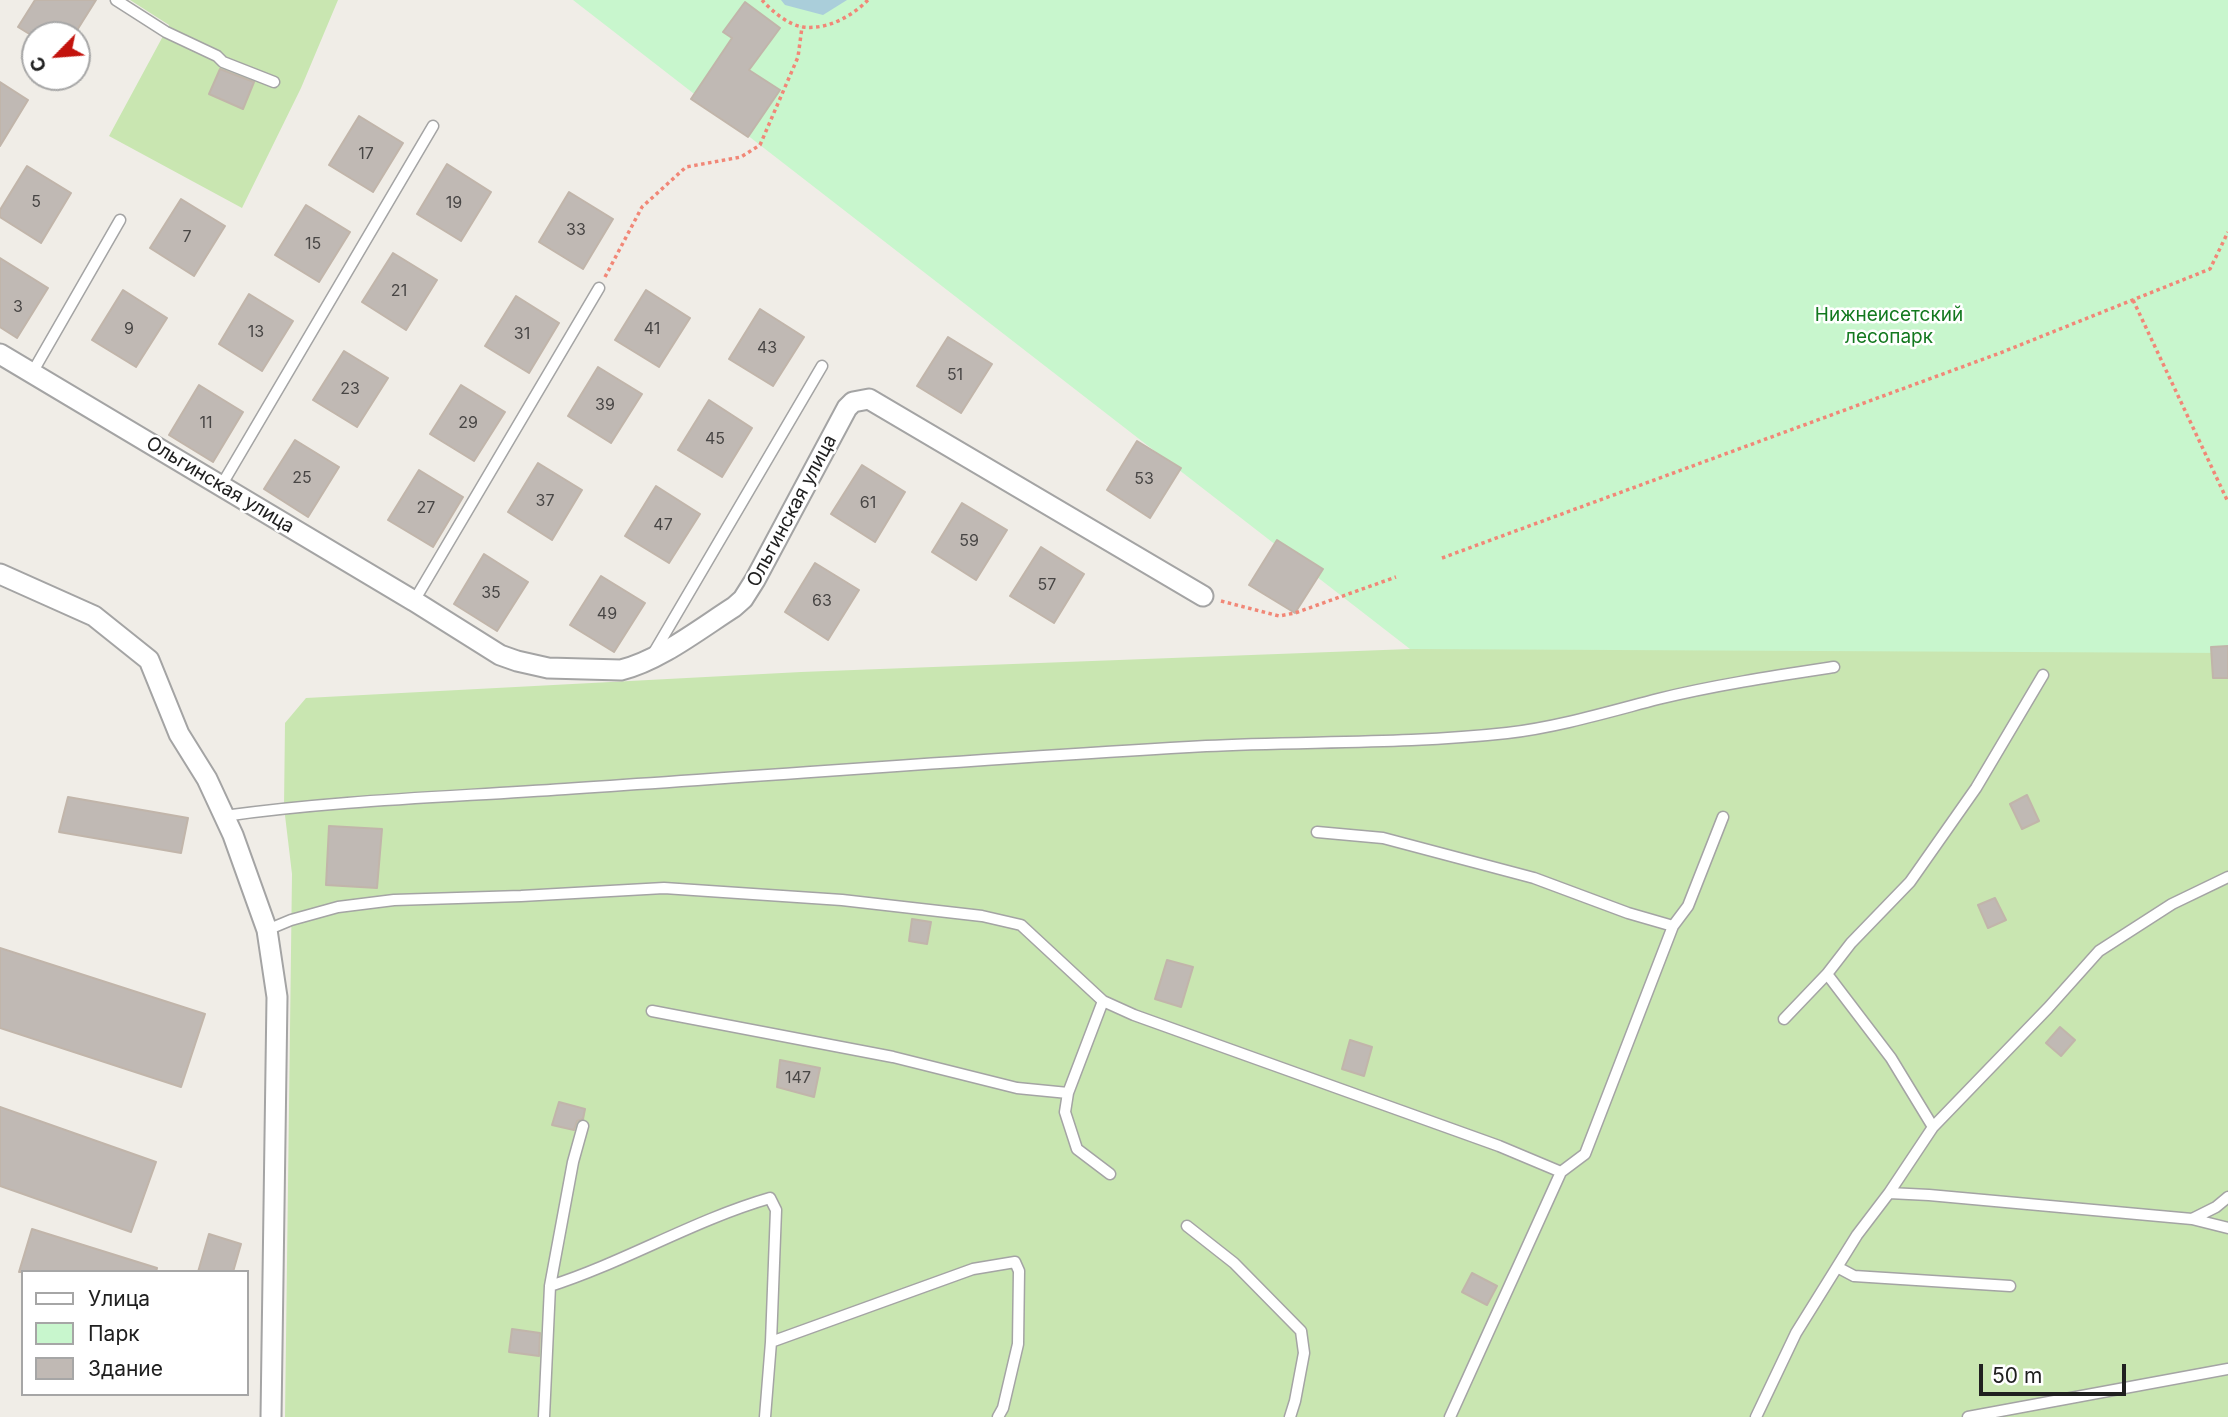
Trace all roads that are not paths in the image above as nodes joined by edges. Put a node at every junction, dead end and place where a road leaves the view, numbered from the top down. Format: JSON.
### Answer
{"nodes":[{"id":1,"x":117,"y":0,"type":"edge"},
{"id":2,"x":274,"y":82,"type":"dead end"},
{"id":3,"x":433,"y":126,"type":"dead end"},
{"id":4,"x":120,"y":220,"type":"dead end"},
{"id":5,"x":599,"y":288,"type":"road end"},
{"id":6,"x":0,"y":354,"type":"edge"},
{"id":7,"x":822,"y":366,"type":"dead end"},
{"id":8,"x":32,"y":373,"type":"junction"},
{"id":9,"x":221,"y":486,"type":"junction"},
{"id":10,"x":0,"y":574,"type":"edge"},
{"id":11,"x":1203,"y":596,"type":"road end"},
{"id":12,"x":414,"y":601,"type":"junction"},
{"id":13,"x":649,"y":660,"type":"junction"},
{"id":14,"x":1834,"y":667,"type":"dead end"},
{"id":15,"x":2043,"y":675,"type":"dead end"},
{"id":16,"x":225,"y":816,"type":"junction"},
{"id":17,"x":1723,"y":817,"type":"dead end"},
{"id":18,"x":1317,"y":832,"type":"dead end"},
{"id":19,"x":2228,"y":877,"type":"edge"},
{"id":20,"x":1673,"y":926,"type":"junction"},
{"id":21,"x":267,"y":930,"type":"junction"},
{"id":22,"x":1827,"y":974,"type":"junction"},
{"id":23,"x":1103,"y":1001,"type":"junction"},
{"id":24,"x":652,"y":1011,"type":"dead end"},
{"id":25,"x":1784,"y":1019,"type":"dead end"},
{"id":26,"x":1068,"y":1093,"type":"junction"},
{"id":27,"x":583,"y":1126,"type":"dead end"},
{"id":28,"x":1933,"y":1127,"type":"junction"},
{"id":29,"x":1561,"y":1172,"type":"junction"},
{"id":30,"x":1110,"y":1174,"type":"dead end"},
{"id":31,"x":1889,"y":1193,"type":"junction"},
{"id":32,"x":2228,"y":1197,"type":"edge"},
{"id":33,"x":2192,"y":1219,"type":"junction"},
{"id":34,"x":1187,"y":1226,"type":"dead end"},
{"id":35,"x":2228,"y":1228,"type":"edge"},
{"id":36,"x":1837,"y":1267,"type":"junction"},
{"id":37,"x":550,"y":1286,"type":"junction"},
{"id":38,"x":2010,"y":1286,"type":"dead end"},
{"id":39,"x":771,"y":1342,"type":"junction"},
{"id":40,"x":2228,"y":1369,"type":"edge"},
{"id":41,"x":271,"y":1417,"type":"edge"},
{"id":42,"x":544,"y":1417,"type":"edge"},
{"id":43,"x":765,"y":1417,"type":"edge"},
{"id":44,"x":998,"y":1417,"type":"edge"},
{"id":45,"x":1290,"y":1417,"type":"edge"},
{"id":46,"x":1450,"y":1417,"type":"edge"},
{"id":47,"x":1756,"y":1417,"type":"edge"},
{"id":48,"x":1968,"y":1417,"type":"edge"}],
"edges":[{"from":1,"to":2,"type":"lane"},
{"from":3,"to":9,"type":"lane"},
{"from":4,"to":8,"type":"lane"},
{"from":5,"to":12,"type":"lane"},
{"from":6,"to":8,"type":"street","name":"Ольгинская улица"},
{"from":7,"to":13,"type":"lane"},
{"from":8,"to":9,"type":"street","name":"Ольгинская улица"},
{"from":9,"to":12,"type":"street","name":"Ольгинская улица"},
{"from":10,"to":16,"type":"street"},
{"from":11,"to":13,"type":"street","name":"Ольгинская улица"},
{"from":12,"to":13,"type":"street","name":"Ольгинская улица"},
{"from":14,"to":16,"type":"lane"},
{"from":15,"to":22,"type":"lane"},
{"from":16,"to":21,"type":"street"},
{"from":17,"to":20,"type":"lane"},
{"from":18,"to":20,"type":"lane"},
{"from":19,"to":28,"type":"lane"},
{"from":20,"to":29,"type":"lane"},
{"from":21,"to":23,"type":"lane"},
{"from":21,"to":41,"type":"street"},
{"from":22,"to":25,"type":"lane"},
{"from":22,"to":28,"type":"lane"},
{"from":23,"to":26,"type":"lane"},
{"from":23,"to":29,"type":"lane"},
{"from":24,"to":26,"type":"lane"},
{"from":26,"to":30,"type":"lane"},
{"from":27,"to":37,"type":"lane"},
{"from":28,"to":31,"type":"lane"},
{"from":29,"to":46,"type":"lane"},
{"from":31,"to":33,"type":"lane"},
{"from":31,"to":36,"type":"lane"},
{"from":32,"to":33,"type":"lane"},
{"from":33,"to":35,"type":"lane"},
{"from":34,"to":45,"type":"lane"},
{"from":36,"to":38,"type":"lane"},
{"from":36,"to":47,"type":"lane"},
{"from":37,"to":39,"type":"lane"},
{"from":37,"to":42,"type":"lane"},
{"from":39,"to":43,"type":"lane"},
{"from":39,"to":44,"type":"lane"},
{"from":40,"to":48,"type":"lane"}]}
